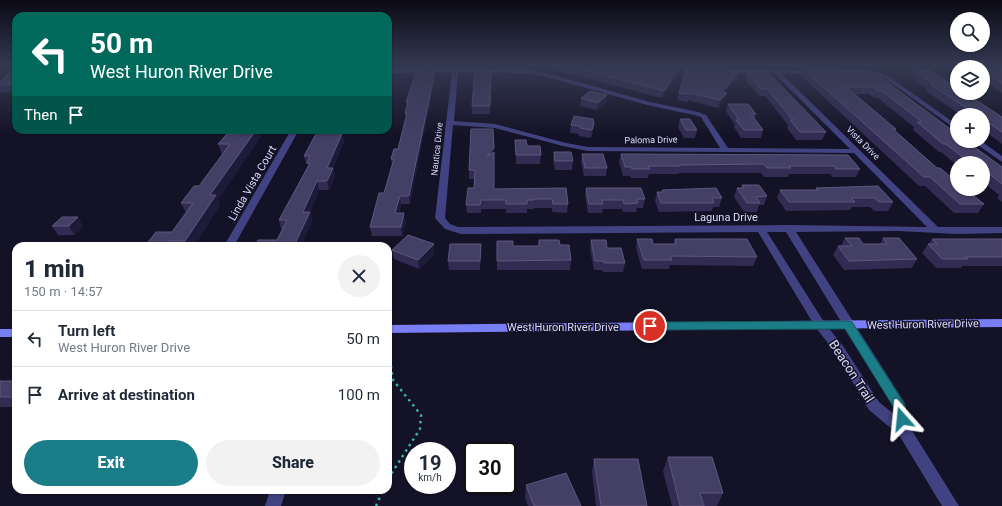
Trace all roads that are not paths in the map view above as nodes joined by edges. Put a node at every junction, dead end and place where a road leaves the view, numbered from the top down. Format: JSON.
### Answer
{"nodes":[{"id":1,"x":454,"y":89,"type":"edge"},
{"id":2,"x":594,"y":89,"type":"edge"},
{"id":3,"x":794,"y":89,"type":"edge"},
{"id":4,"x":903,"y":89,"type":"edge"},
{"id":5,"x":450,"y":123,"type":"junction"},
{"id":6,"x":950,"y":123,"type":"edge"},
{"id":7,"x":293,"y":134,"type":"edge"},
{"id":8,"x":986,"y":148,"type":"edge"},
{"id":9,"x":726,"y":149,"type":"junction"},
{"id":10,"x":856,"y":150,"type":"junction"},
{"id":11,"x":1002,"y":160,"type":"edge"},
{"id":12,"x":789,"y":228,"type":"junction"},
{"id":13,"x":451,"y":229,"type":"joint"},
{"id":14,"x":761,"y":229,"type":"junction"},
{"id":15,"x":935,"y":229,"type":"junction"},
{"id":16,"x":1002,"y":230,"type":"edge"},
{"id":17,"x":231,"y":242,"type":"edge"},
{"id":18,"x":1002,"y":323,"type":"edge"},
{"id":19,"x":820,"y":325,"type":"junction"},
{"id":20,"x":848,"y":325,"type":"junction"},
{"id":21,"x":392,"y":328,"type":"edge"},
{"id":22,"x":0,"y":333,"type":"edge"},
{"id":23,"x":12,"y":333,"type":"edge"},
{"id":24,"x":904,"y":431,"type":"junction"},
{"id":25,"x":277,"y":494,"type":"edge"},
{"id":26,"x":273,"y":506,"type":"edge"},
{"id":27,"x":951,"y":506,"type":"edge"}],
"edges":[{"from":1,"to":5,"type":"street","name":"Nautica Drive"},
{"from":2,"to":9,"type":"street"},
{"from":3,"to":10,"type":"street","name":"Vista Drive"},
{"from":4,"to":6,"type":"street"},
{"from":5,"to":9,"type":"street","name":"Paloma Drive"},
{"from":5,"to":13,"type":"street","name":"Nautica Drive"},
{"from":7,"to":17,"type":"street","name":"Linda Vista Court"},
{"from":8,"to":11,"type":"street"},
{"from":9,"to":10,"type":"street","name":"Paloma Drive"},
{"from":10,"to":15,"type":"street","name":"Vista Drive"},
{"from":12,"to":14,"type":"street","name":"Laguna Drive"},
{"from":12,"to":15,"type":"street","name":"Laguna Drive"},
{"from":12,"to":20,"type":"street","name":"Beacon Trail"},
{"from":13,"to":14,"type":"street","name":"Laguna Drive"},
{"from":14,"to":19,"type":"street","name":"Beacon Trail"},
{"from":15,"to":16,"type":"street","name":"Laguna Drive"},
{"from":18,"to":20,"type":"main road","name":"West Huron River Drive"},
{"from":19,"to":20,"type":"main road","name":"West Huron River Drive"},
{"from":19,"to":21,"type":"main road","name":"West Huron River Drive"},
{"from":19,"to":24,"type":"street","name":"Beacon Trail"},
{"from":20,"to":24,"type":"street","name":"Beacon Trail"},
{"from":22,"to":23,"type":"main road"},
{"from":24,"to":27,"type":"street","name":"Beacon Trail"},
{"from":25,"to":26,"type":"street"}]}
